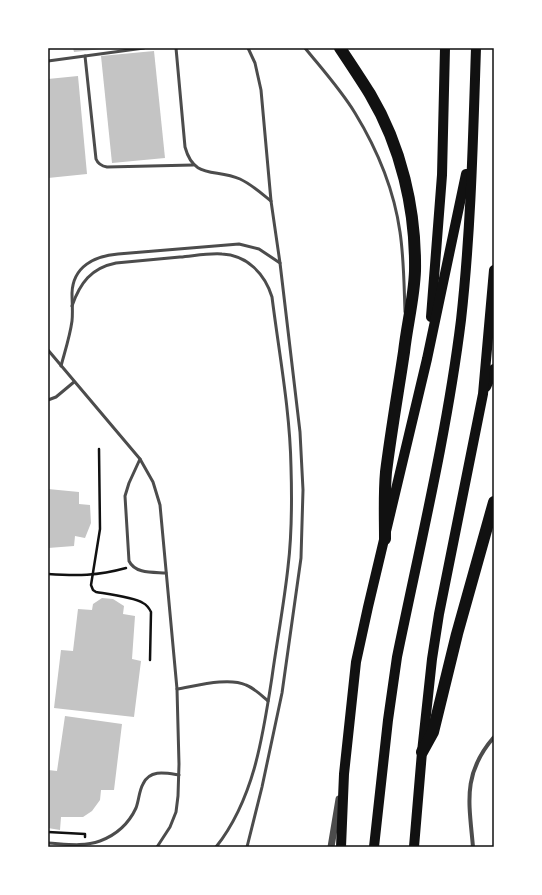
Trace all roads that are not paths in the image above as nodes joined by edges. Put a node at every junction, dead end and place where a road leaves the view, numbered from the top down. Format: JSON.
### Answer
{"nodes":[{"id":1,"x":144,"y":48,"type":"edge"},
{"id":2,"x":176,"y":48,"type":"edge"},
{"id":3,"x":248,"y":48,"type":"edge"},
{"id":4,"x":304,"y":48,"type":"edge"},
{"id":5,"x":340,"y":48,"type":"edge"},
{"id":6,"x":445,"y":48,"type":"edge"},
{"id":7,"x":476,"y":48,"type":"edge"},
{"id":8,"x":85,"y":56,"type":"junction"},
{"id":9,"x":48,"y":61,"type":"edge"},
{"id":10,"x":472,"y":145,"type":"junction"},
{"id":11,"x":193,"y":165,"type":"junction"},
{"id":12,"x":271,"y":201,"type":"junction"},
{"id":13,"x":280,"y":263,"type":"junction"},
{"id":14,"x":494,"y":270,"type":"edge"},
{"id":15,"x":72,"y":306,"type":"junction"},
{"id":16,"x":405,"y":341,"type":"junction"},
{"id":17,"x":48,"y":350,"type":"edge"},
{"id":18,"x":48,"y":357,"type":"edge"},
{"id":19,"x":54,"y":357,"type":"junction"},
{"id":20,"x":427,"y":360,"type":"junction"},
{"id":21,"x":61,"y":366,"type":"junction"},
{"id":22,"x":494,"y":368,"type":"edge"},
{"id":23,"x":74,"y":382,"type":"junction"},
{"id":24,"x":483,"y":394,"type":"junction"},
{"id":25,"x":48,"y":400,"type":"edge"},
{"id":26,"x":140,"y":459,"type":"junction"},
{"id":27,"x":494,"y":502,"type":"edge"},
{"id":28,"x":385,"y":538,"type":"junction"},
{"id":29,"x":166,"y":573,"type":"junction"},
{"id":30,"x":177,"y":689,"type":"junction"},
{"id":31,"x":268,"y":701,"type":"junction"},
{"id":32,"x":494,"y":737,"type":"edge"},
{"id":33,"x":422,"y":752,"type":"junction"},
{"id":34,"x":344,"y":774,"type":"junction"},
{"id":35,"x":178,"y":775,"type":"junction"},
{"id":36,"x":48,"y":843,"type":"edge"},
{"id":37,"x":157,"y":847,"type":"edge"},
{"id":38,"x":216,"y":847,"type":"edge"},
{"id":39,"x":247,"y":847,"type":"edge"},
{"id":40,"x":331,"y":847,"type":"edge"},
{"id":41,"x":341,"y":847,"type":"edge"},
{"id":42,"x":374,"y":847,"type":"edge"},
{"id":43,"x":414,"y":847,"type":"edge"},
{"id":44,"x":473,"y":847,"type":"edge"}],
"edges":[{"from":1,"to":8,"type":"lane"},
{"from":2,"to":11,"type":"lane"},
{"from":3,"to":12,"type":"lane"},
{"from":4,"to":16,"type":"lane"},
{"from":5,"to":16,"type":"highway"},
{"from":6,"to":20,"type":"main road"},
{"from":7,"to":10,"type":"main road"},
{"from":8,"to":9,"type":"lane"},
{"from":8,"to":11,"type":"lane"},
{"from":10,"to":20,"type":"main road"},
{"from":10,"to":42,"type":"main road"},
{"from":11,"to":12,"type":"lane"},
{"from":12,"to":13,"type":"lane"},
{"from":13,"to":15,"type":"lane"},
{"from":13,"to":39,"type":"lane"},
{"from":14,"to":24,"type":"main road"},
{"from":15,"to":21,"type":"lane"},
{"from":15,"to":31,"type":"lane"},
{"from":16,"to":28,"type":"highway"},
{"from":17,"to":19,"type":"lane"},
{"from":18,"to":19,"type":"lane"},
{"from":19,"to":21,"type":"lane"},
{"from":20,"to":28,"type":"main road"},
{"from":21,"to":23,"type":"lane"},
{"from":22,"to":24,"type":"main road"},
{"from":23,"to":25,"type":"lane"},
{"from":23,"to":26,"type":"lane"},
{"from":24,"to":33,"type":"main road"},
{"from":26,"to":29,"type":"lane"},
{"from":26,"to":29,"type":"lane"},
{"from":27,"to":33,"type":"highway"},
{"from":28,"to":34,"type":"main road"},
{"from":29,"to":30,"type":"lane"},
{"from":30,"to":31,"type":"lane"},
{"from":30,"to":35,"type":"lane"},
{"from":31,"to":38,"type":"lane"},
{"from":32,"to":44,"type":"street"},
{"from":33,"to":43,"type":"main road"},
{"from":34,"to":40,"type":"street"},
{"from":34,"to":41,"type":"main road"},
{"from":35,"to":36,"type":"lane"},
{"from":35,"to":37,"type":"lane"}]}
